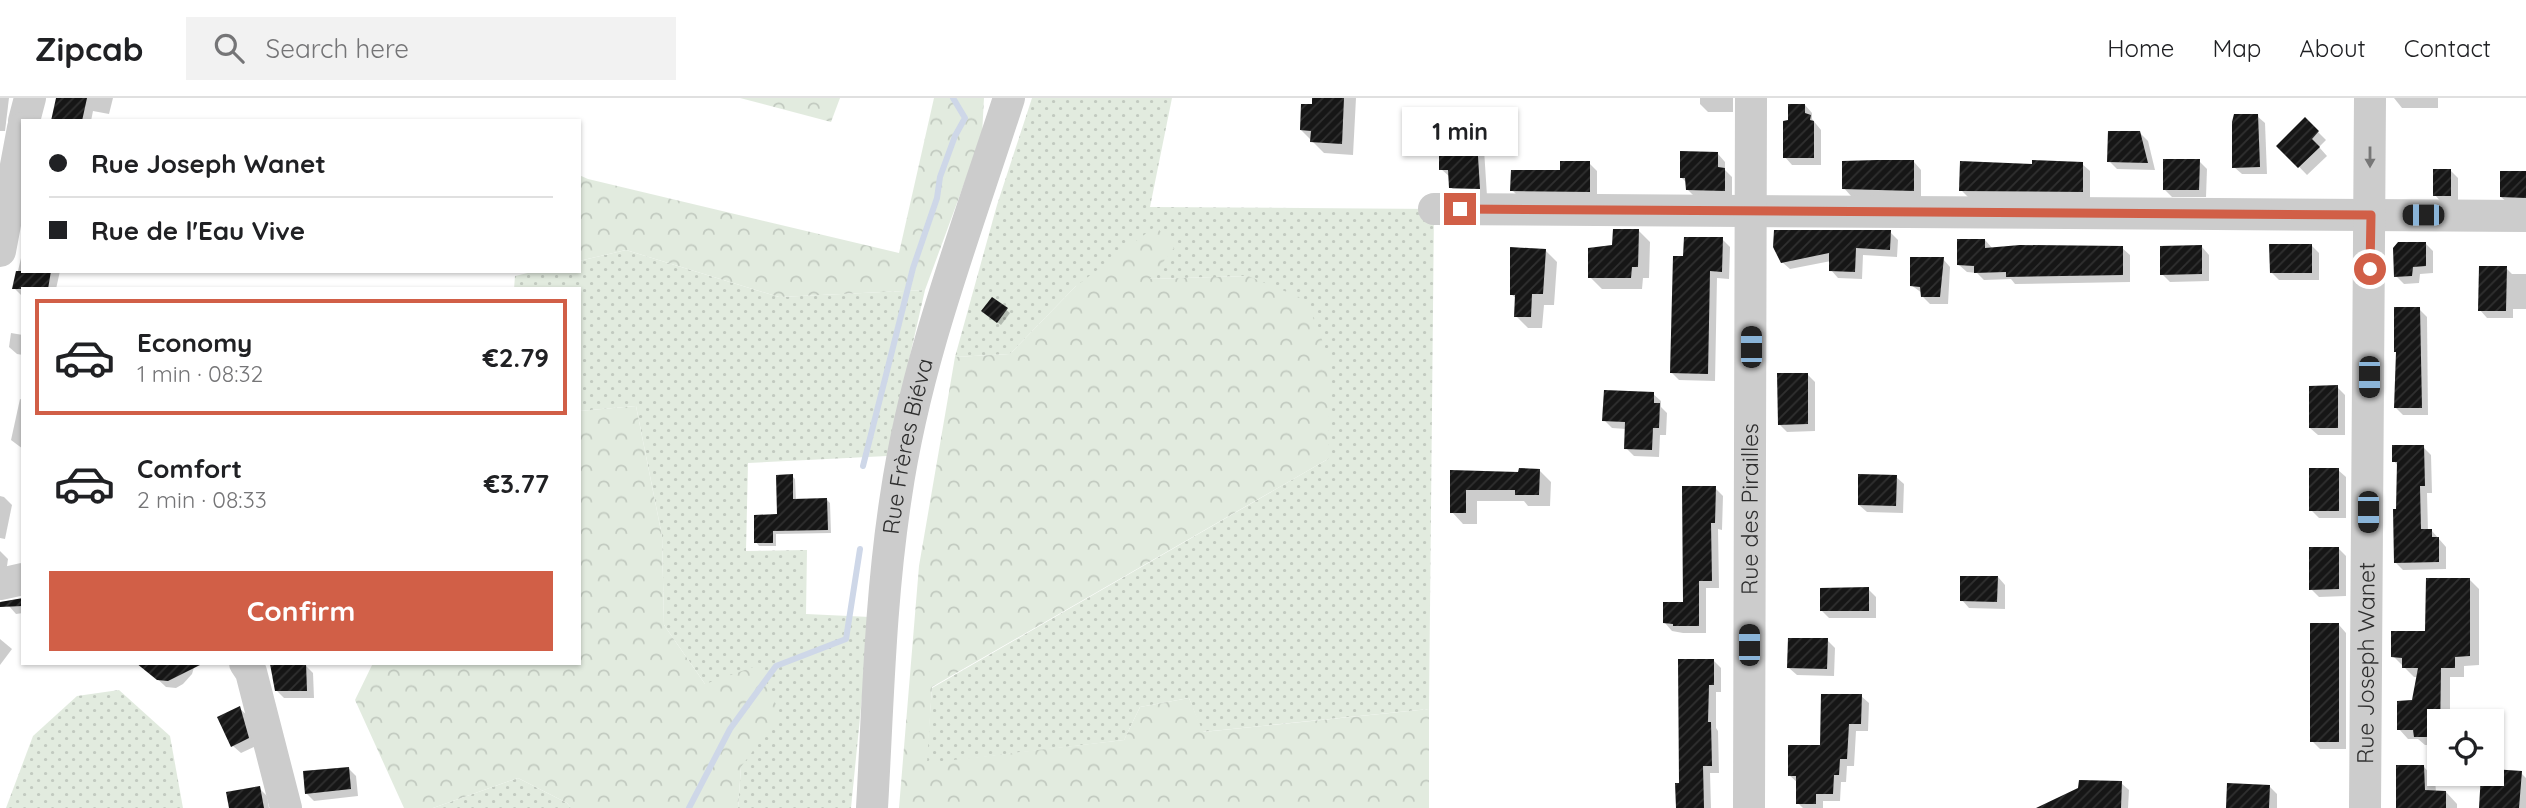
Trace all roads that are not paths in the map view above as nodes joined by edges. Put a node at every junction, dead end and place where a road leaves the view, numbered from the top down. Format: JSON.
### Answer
{"nodes":[{"id":1,"x":30,"y":98,"type":"edge"},
{"id":2,"x":1009,"y":98,"type":"edge"},
{"id":3,"x":1751,"y":98,"type":"edge"},
{"id":4,"x":2370,"y":98,"type":"edge"},
{"id":5,"x":25,"y":119,"type":"edge"},
{"id":6,"x":21,"y":139,"type":"edge"},
{"id":7,"x":1434,"y":209,"type":"dead end"},
{"id":8,"x":1752,"y":211,"type":"junction"},
{"id":9,"x":2371,"y":215,"type":"junction"},
{"id":10,"x":2526,"y":216,"type":"edge"},
{"id":11,"x":0,"y":251,"type":"edge"},
{"id":12,"x":21,"y":579,"type":"edge"},
{"id":13,"x":0,"y":584,"type":"edge"},
{"id":14,"x":247,"y":665,"type":"edge"},
{"id":15,"x":286,"y":808,"type":"edge"},
{"id":16,"x":872,"y":808,"type":"edge"},
{"id":17,"x":1749,"y":808,"type":"edge"},
{"id":18,"x":2365,"y":808,"type":"edge"}],
"edges":[{"from":1,"to":5,"type":"street"},
{"from":2,"to":16,"type":"street","name":"Rue Frères Biéva"},
{"from":3,"to":8,"type":"street","name":"Rue des Pirailles"},
{"from":4,"to":9,"type":"street","name":"Rue Joseph Wanet","one_way":true},
{"from":6,"to":11,"type":"street"},
{"from":7,"to":8,"type":"street"},
{"from":8,"to":9,"type":"street"},
{"from":8,"to":17,"type":"street","name":"Rue des Pirailles"},
{"from":9,"to":10,"type":"street"},
{"from":9,"to":18,"type":"street","name":"Rue Joseph Wanet"},
{"from":12,"to":13,"type":"street"},
{"from":14,"to":15,"type":"street"}]}
